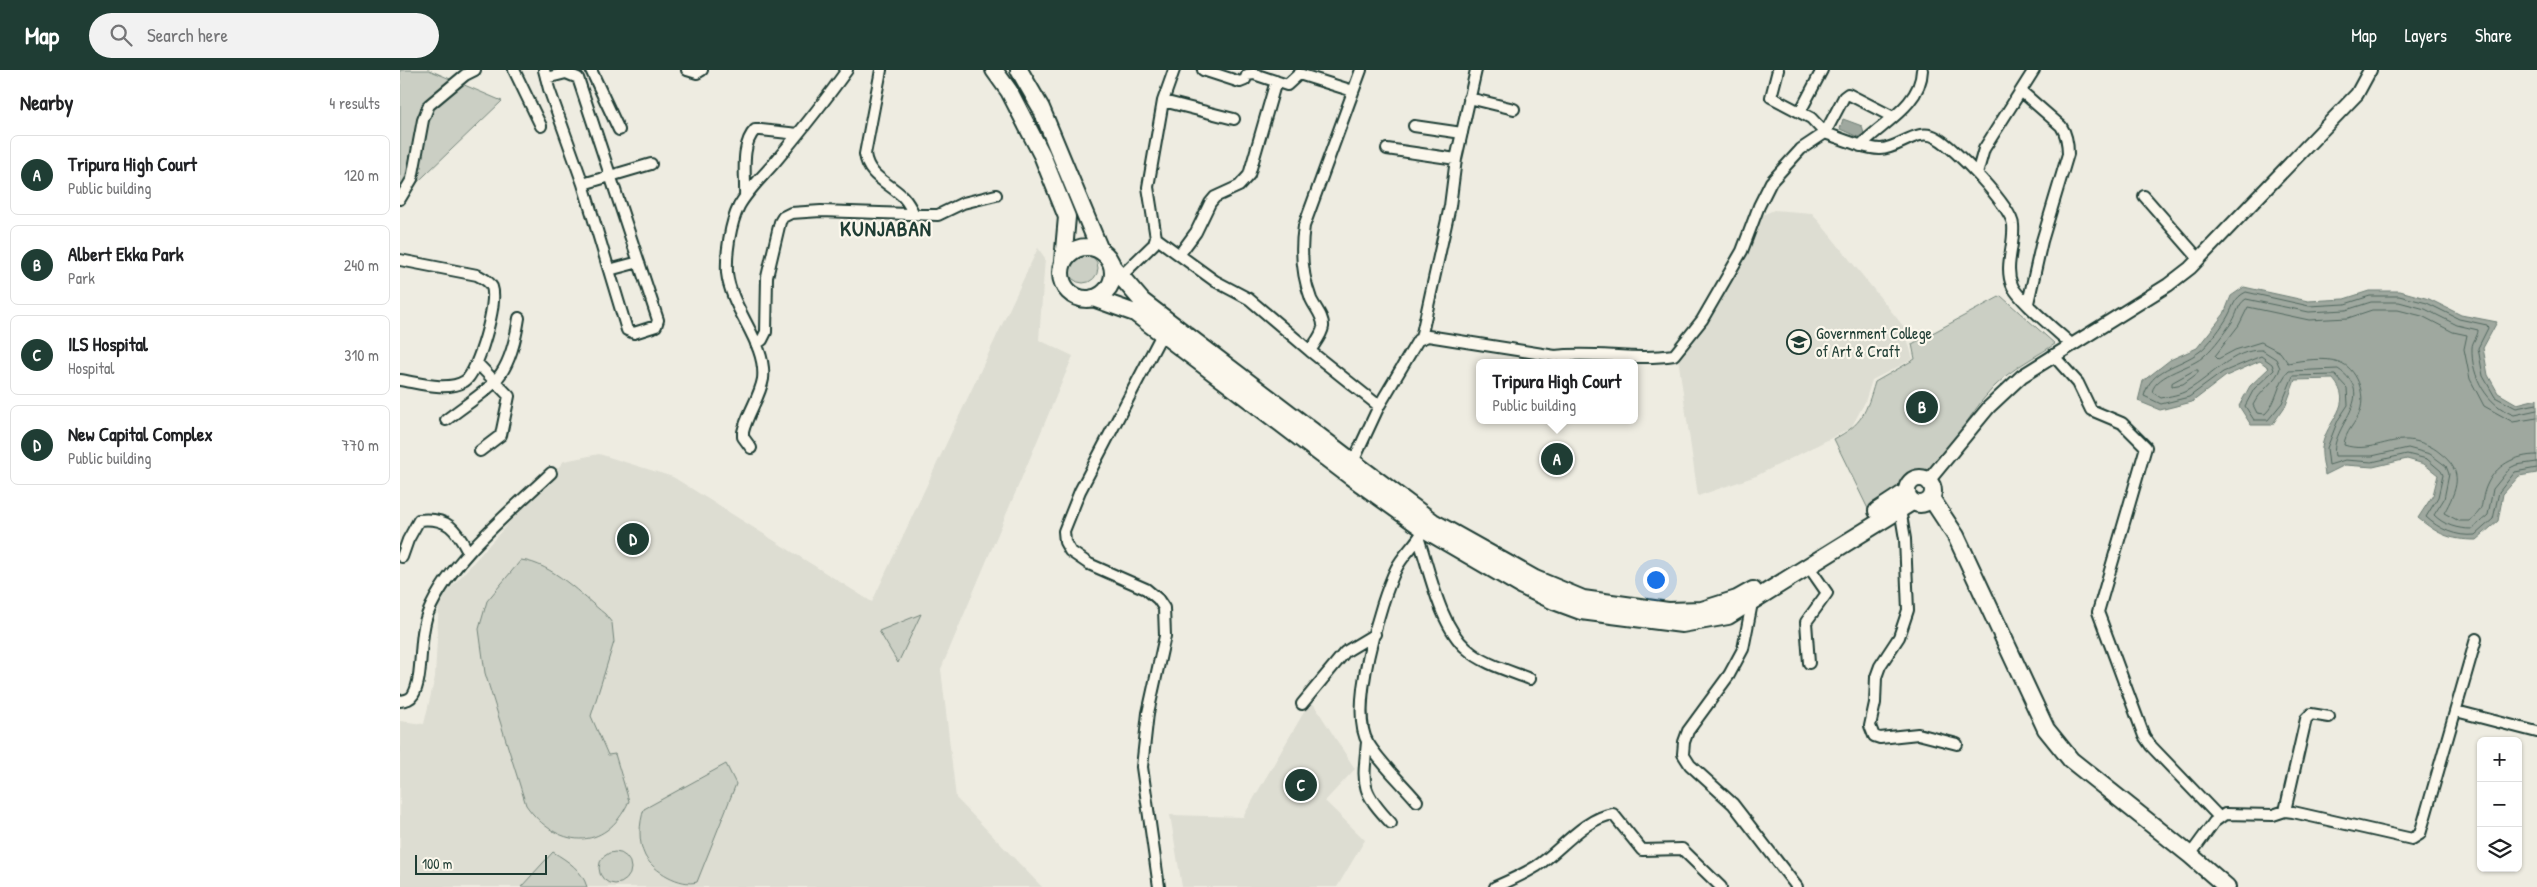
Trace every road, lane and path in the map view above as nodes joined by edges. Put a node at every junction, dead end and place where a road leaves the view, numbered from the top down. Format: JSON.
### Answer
{"nodes":[{"id":1,"x":475,"y":70,"type":"edge"},
{"id":2,"x":514,"y":70,"type":"edge"},
{"id":3,"x":591,"y":70,"type":"edge"},
{"id":4,"x":687,"y":70,"type":"edge"},
{"id":5,"x":702,"y":70,"type":"edge"},
{"id":6,"x":847,"y":70,"type":"edge"},
{"id":7,"x":881,"y":70,"type":"edge"},
{"id":8,"x":994,"y":70,"type":"edge"},
{"id":9,"x":1174,"y":70,"type":"edge"},
{"id":10,"x":1203,"y":70,"type":"edge"},
{"id":11,"x":1361,"y":70,"type":"edge"},
{"id":12,"x":1476,"y":70,"type":"edge"},
{"id":13,"x":1778,"y":70,"type":"edge"},
{"id":14,"x":1822,"y":70,"type":"edge"},
{"id":15,"x":1922,"y":70,"type":"edge"},
{"id":16,"x":2034,"y":70,"type":"edge"},
{"id":17,"x":2370,"y":70,"type":"edge"},
{"id":18,"x":1023,"y":72,"type":"edge"},
{"id":19,"x":545,"y":74,"type":"edge"},
{"id":20,"x":1276,"y":82,"type":"junction"},
{"id":21,"x":1354,"y":91,"type":"junction"},
{"id":22,"x":2021,"y":91,"type":"junction"},
{"id":23,"x":1469,"y":98,"type":"junction"},
{"id":24,"x":1164,"y":102,"type":"junction"},
{"id":25,"x":1514,"y":109,"type":"dead end"},
{"id":26,"x":1800,"y":112,"type":"junction"},
{"id":27,"x":1893,"y":117,"type":"junction"},
{"id":28,"x":1234,"y":119,"type":"dead end"},
{"id":29,"x":541,"y":126,"type":"dead end"},
{"id":30,"x":1414,"y":126,"type":"dead end"},
{"id":31,"x":619,"y":130,"type":"dead end"},
{"id":32,"x":1825,"y":132,"type":"junction"},
{"id":33,"x":1462,"y":133,"type":"junction"},
{"id":34,"x":798,"y":134,"type":"junction"},
{"id":35,"x":1860,"y":146,"type":"junction"},
{"id":36,"x":1386,"y":149,"type":"dead end"},
{"id":37,"x":1456,"y":160,"type":"junction"},
{"id":38,"x":651,"y":164,"type":"dead end"},
{"id":39,"x":1977,"y":174,"type":"junction"},
{"id":40,"x":612,"y":176,"type":"junction"},
{"id":41,"x":583,"y":184,"type":"junction"},
{"id":42,"x":996,"y":195,"type":"dead end"},
{"id":43,"x":745,"y":196,"type":"junction"},
{"id":44,"x":2144,"y":196,"type":"dead end"},
{"id":45,"x":400,"y":199,"type":"edge"},
{"id":46,"x":914,"y":214,"type":"junction"},
{"id":47,"x":1156,"y":238,"type":"junction"},
{"id":48,"x":1100,"y":250,"type":"junction"},
{"id":49,"x":1179,"y":254,"type":"junction"},
{"id":50,"x":2199,"y":259,"type":"junction"},
{"id":51,"x":400,"y":260,"type":"edge"},
{"id":52,"x":639,"y":262,"type":"junction"},
{"id":53,"x":1063,"y":262,"type":"junction"},
{"id":54,"x":610,"y":270,"type":"junction"},
{"id":55,"x":1116,"y":272,"type":"junction"},
{"id":56,"x":1093,"y":298,"type":"junction"},
{"id":57,"x":2028,"y":303,"type":"junction"},
{"id":58,"x":520,"y":318,"type":"dead end"},
{"id":59,"x":1162,"y":334,"type":"junction"},
{"id":60,"x":1421,"y":338,"type":"junction"},
{"id":61,"x":756,"y":344,"type":"junction"},
{"id":62,"x":2071,"y":344,"type":"junction"},
{"id":63,"x":1310,"y":351,"type":"junction"},
{"id":64,"x":2053,"y":355,"type":"junction"},
{"id":65,"x":477,"y":363,"type":"junction"},
{"id":66,"x":400,"y":380,"type":"edge"},
{"id":67,"x":497,"y":382,"type":"junction"},
{"id":68,"x":1379,"y":406,"type":"junction"},
{"id":69,"x":446,"y":420,"type":"dead end"},
{"id":70,"x":751,"y":448,"type":"dead end"},
{"id":71,"x":480,"y":451,"type":"dead end"},
{"id":72,"x":1353,"y":462,"type":"junction"},
{"id":73,"x":551,"y":473,"type":"dead end"},
{"id":74,"x":1928,"y":481,"type":"junction"},
{"id":75,"x":1931,"y":498,"type":"junction"},
{"id":76,"x":1906,"y":501,"type":"junction"},
{"id":77,"x":1422,"y":534,"type":"junction"},
{"id":78,"x":468,"y":552,"type":"junction"},
{"id":79,"x":402,"y":557,"type":"dead end"},
{"id":80,"x":1809,"y":567,"type":"junction"},
{"id":81,"x":1752,"y":603,"type":"junction"},
{"id":82,"x":1375,"y":634,"type":"junction"},
{"id":83,"x":2476,"y":639,"type":"dead end"},
{"id":84,"x":1809,"y":663,"type":"dead end"},
{"id":85,"x":1530,"y":679,"type":"dead end"},
{"id":86,"x":400,"y":701,"type":"edge"},
{"id":87,"x":1302,"y":704,"type":"dead end"},
{"id":88,"x":2456,"y":711,"type":"junction"},
{"id":89,"x":2329,"y":717,"type":"dead end"},
{"id":90,"x":2537,"y":732,"type":"edge"},
{"id":91,"x":1367,"y":742,"type":"junction"},
{"id":92,"x":1957,"y":744,"type":"dead end"},
{"id":93,"x":1417,"y":801,"type":"dead end"},
{"id":94,"x":2285,"y":811,"type":"junction"},
{"id":95,"x":2219,"y":817,"type":"junction"},
{"id":96,"x":1391,"y":822,"type":"dead end"},
{"id":97,"x":2190,"y":854,"type":"junction"},
{"id":98,"x":1159,"y":887,"type":"edge"},
{"id":99,"x":1496,"y":887,"type":"edge"},
{"id":100,"x":1722,"y":887,"type":"edge"},
{"id":101,"x":1797,"y":887,"type":"edge"},
{"id":102,"x":2227,"y":887,"type":"edge"}],
"edges":[{"from":1,"to":45,"type":"street"},
{"from":2,"to":29,"type":"street"},
{"from":3,"to":31,"type":"street"},
{"from":4,"to":5,"type":"street"},
{"from":6,"to":34,"type":"street"},
{"from":7,"to":46,"type":"street"},
{"from":8,"to":53,"type":"main road"},
{"from":9,"to":24,"type":"street"},
{"from":10,"to":20,"type":"street"},
{"from":11,"to":21,"type":"street"},
{"from":12,"to":23,"type":"street"},
{"from":13,"to":26,"type":"street"},
{"from":14,"to":26,"type":"street"},
{"from":15,"to":27,"type":"street"},
{"from":16,"to":22,"type":"street"},
{"from":17,"to":50,"type":"street"},
{"from":18,"to":48,"type":"main road"},
{"from":19,"to":40,"type":"street"},
{"from":19,"to":41,"type":"street"},
{"from":20,"to":21,"type":"street"},
{"from":20,"to":49,"type":"street"},
{"from":21,"to":63,"type":"street"},
{"from":22,"to":39,"type":"street"},
{"from":22,"to":57,"type":"street"},
{"from":23,"to":25,"type":"street"},
{"from":23,"to":33,"type":"street"},
{"from":24,"to":28,"type":"street"},
{"from":24,"to":47,"type":"street"},
{"from":26,"to":32,"type":"street"},
{"from":27,"to":32,"type":"street"},
{"from":27,"to":35,"type":"street"},
{"from":30,"to":33,"type":"street"},
{"from":32,"to":35,"type":"street"},
{"from":32,"to":60,"type":"street"},
{"from":33,"to":37,"type":"street"},
{"from":34,"to":43,"type":"street"},
{"from":34,"to":43,"type":"street"},
{"from":35,"to":39,"type":"street"},
{"from":36,"to":37,"type":"street"},
{"from":37,"to":60,"type":"street"},
{"from":38,"to":40,"type":"street"},
{"from":39,"to":57,"type":"street"},
{"from":40,"to":41,"type":"street"},
{"from":40,"to":52,"type":"street"},
{"from":41,"to":54,"type":"street"},
{"from":42,"to":46,"type":"street"},
{"from":43,"to":61,"type":"street"},
{"from":44,"to":50,"type":"street"},
{"from":46,"to":61,"type":"street"},
{"from":47,"to":49,"type":"street"},
{"from":47,"to":55,"type":"street"},
{"from":48,"to":53,"type":"main road"},
{"from":48,"to":55,"type":"main road"},
{"from":49,"to":63,"type":"street"},
{"from":50,"to":62,"type":"street"},
{"from":51,"to":65,"type":"street"},
{"from":52,"to":54,"type":"street"},
{"from":52,"to":54,"type":"street"},
{"from":53,"to":56,"type":"main road"},
{"from":55,"to":56,"type":"main road"},
{"from":55,"to":72,"type":"main road"},
{"from":56,"to":59,"type":"main road"},
{"from":57,"to":62,"type":"street"},
{"from":58,"to":67,"type":"street"},
{"from":59,"to":77,"type":"main road"},
{"from":59,"to":98,"type":"street"},
{"from":60,"to":68,"type":"street"},
{"from":61,"to":70,"type":"street"},
{"from":62,"to":64,"type":"street"},
{"from":63,"to":68,"type":"street"},
{"from":64,"to":74,"type":"street"},
{"from":64,"to":95,"type":"street"},
{"from":65,"to":66,"type":"street"},
{"from":65,"to":67,"type":"street"},
{"from":67,"to":69,"type":"street"},
{"from":67,"to":71,"type":"street"},
{"from":68,"to":72,"type":"street"},
{"from":72,"to":76,"type":"main road"},
{"from":73,"to":78,"type":"street"},
{"from":74,"to":75,"type":"main road"},
{"from":74,"to":76,"type":"main road"},
{"from":75,"to":76,"type":"main road"},
{"from":75,"to":97,"type":"main road"},
{"from":76,"to":80,"type":"main road"},
{"from":76,"to":92,"type":"street"},
{"from":77,"to":81,"type":"main road"},
{"from":77,"to":82,"type":"street"},
{"from":77,"to":85,"type":"street"},
{"from":78,"to":79,"type":"street"},
{"from":78,"to":86,"type":"street"},
{"from":80,"to":81,"type":"main road"},
{"from":80,"to":84,"type":"street"},
{"from":81,"to":101,"type":"street"},
{"from":82,"to":87,"type":"street"},
{"from":82,"to":91,"type":"street"},
{"from":83,"to":88,"type":"street"},
{"from":88,"to":90,"type":"street"},
{"from":88,"to":94,"type":"street"},
{"from":89,"to":94,"type":"street"},
{"from":91,"to":93,"type":"street"},
{"from":91,"to":96,"type":"street"},
{"from":94,"to":95,"type":"street"},
{"from":95,"to":97,"type":"street"},
{"from":97,"to":102,"type":"main road"},
{"from":99,"to":100,"type":"street"}]}
